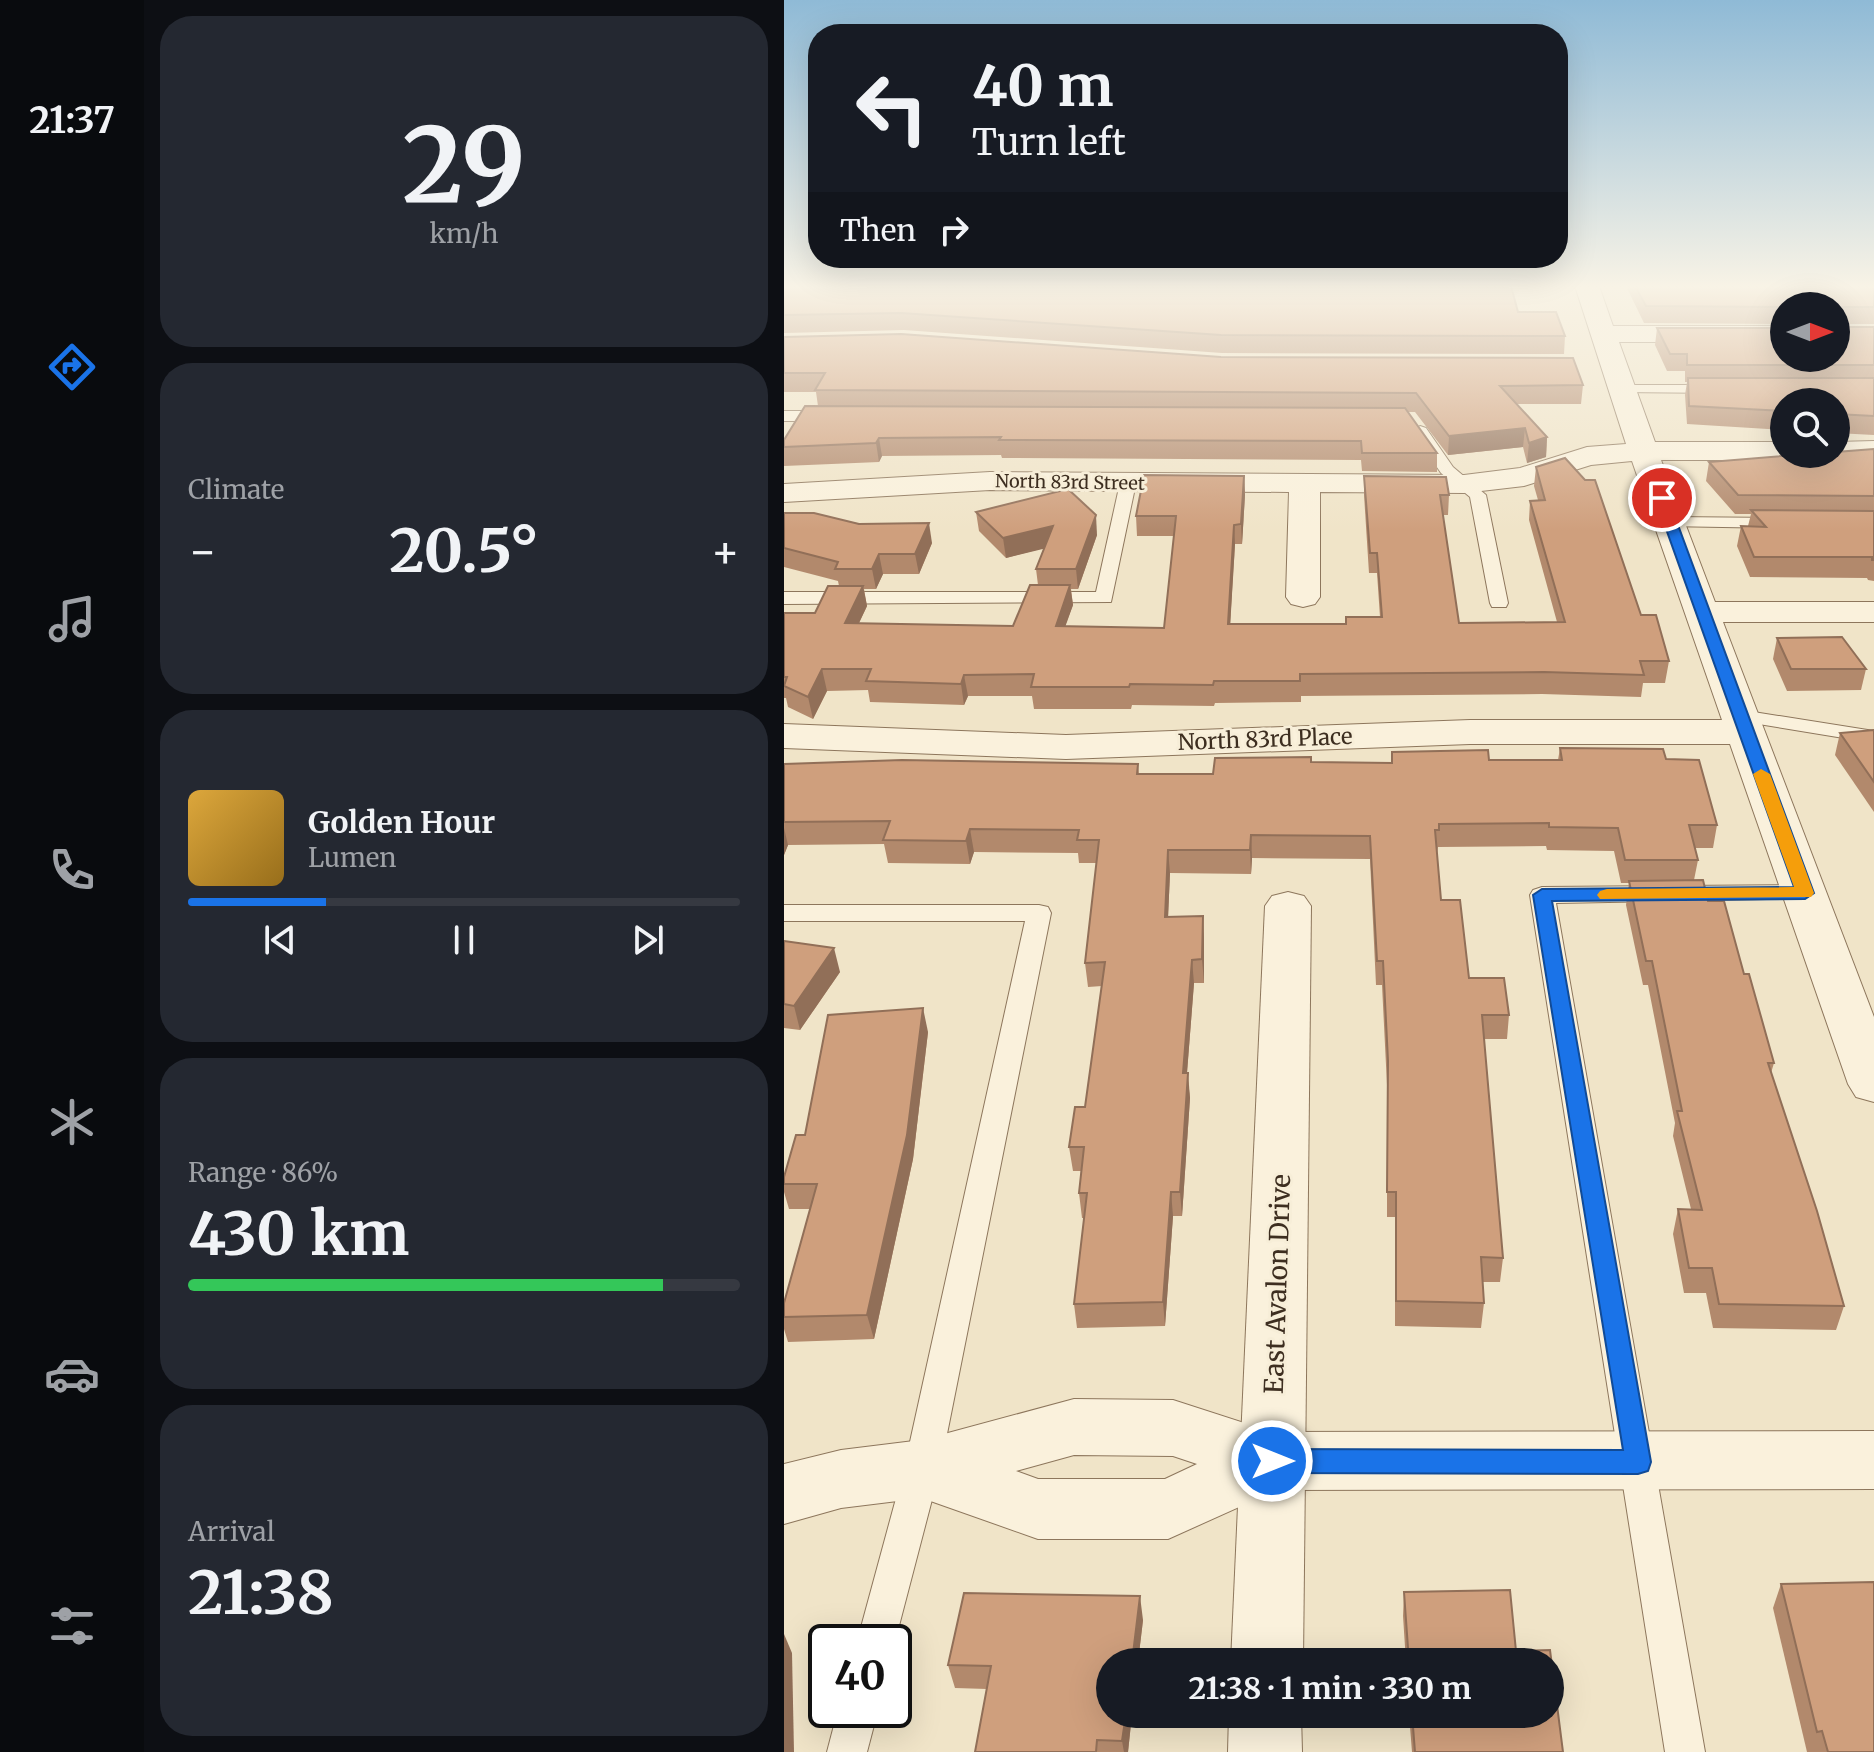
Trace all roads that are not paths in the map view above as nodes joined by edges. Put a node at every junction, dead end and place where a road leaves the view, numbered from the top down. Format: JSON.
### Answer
{"nodes":[{"id":1,"x":1609,"y":368,"type":"edge"},
{"id":2,"x":1627,"y":368,"type":"edge"},
{"id":3,"x":1737,"y":389,"type":"edge"},
{"id":4,"x":784,"y":416,"type":"edge"},
{"id":5,"x":847,"y":416,"type":"edge"},
{"id":6,"x":1410,"y":418,"type":"edge"},
{"id":7,"x":1874,"y":450,"type":"edge"},
{"id":8,"x":1643,"y":451,"type":"junction"},
{"id":9,"x":1770,"y":451,"type":"edge"},
{"id":10,"x":1850,"y":451,"type":"edge"},
{"id":11,"x":1128,"y":483,"type":"junction"},
{"id":12,"x":1305,"y":484,"type":"junction"},
{"id":13,"x":1464,"y":484,"type":"junction"},
{"id":14,"x":784,"y":493,"type":"edge"},
{"id":15,"x":1671,"y":522,"type":"junction"},
{"id":16,"x":1800,"y":523,"type":"edge"},
{"id":17,"x":1303,"y":597,"type":"dead end"},
{"id":18,"x":784,"y":598,"type":"edge"},
{"id":19,"x":1499,"y":603,"type":"dead end"},
{"id":20,"x":1704,"y":612,"type":"junction"},
{"id":21,"x":1874,"y":612,"type":"edge"},
{"id":22,"x":1743,"y":724,"type":"junction"},
{"id":23,"x":784,"y":736,"type":"edge"},
{"id":24,"x":1874,"y":737,"type":"edge"},
{"id":25,"x":1805,"y":893,"type":"junction"},
{"id":26,"x":1288,"y":906,"type":"dead end"},
{"id":27,"x":784,"y":913,"type":"edge"},
{"id":28,"x":1874,"y":1084,"type":"edge"},
{"id":29,"x":1874,"y":1460,"type":"edge"},
{"id":30,"x":1272,"y":1461,"type":"junction"},
{"id":31,"x":1638,"y":1462,"type":"junction"},
{"id":32,"x":922,"y":1469,"type":"junction"},
{"id":33,"x":784,"y":1494,"type":"edge"},
{"id":34,"x":881,"y":1624,"type":"edge"},
{"id":35,"x":1267,"y":1648,"type":"edge"},
{"id":36,"x":853,"y":1728,"type":"edge"},
{"id":37,"x":1265,"y":1728,"type":"edge"},
{"id":38,"x":847,"y":1752,"type":"edge"},
{"id":39,"x":1265,"y":1752,"type":"edge"},
{"id":40,"x":1685,"y":1752,"type":"edge"}],
"edges":[{"from":1,"to":8,"type":"street"},
{"from":2,"to":3,"type":"lane"},
{"from":4,"to":5,"type":"lane"},
{"from":6,"to":13,"type":"lane"},
{"from":7,"to":10,"type":"street"},
{"from":8,"to":9,"type":"street","name":"North 83rd Street"},
{"from":8,"to":13,"type":"street","name":"North 83rd Street"},
{"from":8,"to":15,"type":"street"},
{"from":11,"to":12,"type":"street","name":"North 83rd Street"},
{"from":11,"to":14,"type":"street","name":"North 83rd Street"},
{"from":11,"to":18,"type":"lane"},
{"from":12,"to":13,"type":"street","name":"North 83rd Street"},
{"from":12,"to":17,"type":"street"},
{"from":13,"to":19,"type":"lane"},
{"from":15,"to":16,"type":"lane"},
{"from":15,"to":20,"type":"street"},
{"from":20,"to":21,"type":"street"},
{"from":20,"to":22,"type":"street"},
{"from":22,"to":23,"type":"street","name":"North 83rd Place"},
{"from":22,"to":24,"type":"lane"},
{"from":22,"to":25,"type":"street"},
{"from":25,"to":28,"type":"street"},
{"from":25,"to":31,"type":"lane"},
{"from":26,"to":30,"type":"street","name":"East Avalon Drive"},
{"from":27,"to":32,"type":"lane"},
{"from":29,"to":31,"type":"street"},
{"from":30,"to":31,"type":"street"},
{"from":30,"to":32,"type":"street"},
{"from":30,"to":35,"type":"street","name":"East Avalon Drive"},
{"from":31,"to":40,"type":"lane"},
{"from":32,"to":33,"type":"street"},
{"from":32,"to":34,"type":"lane"},
{"from":36,"to":38,"type":"lane"},
{"from":37,"to":39,"type":"street"}]}
